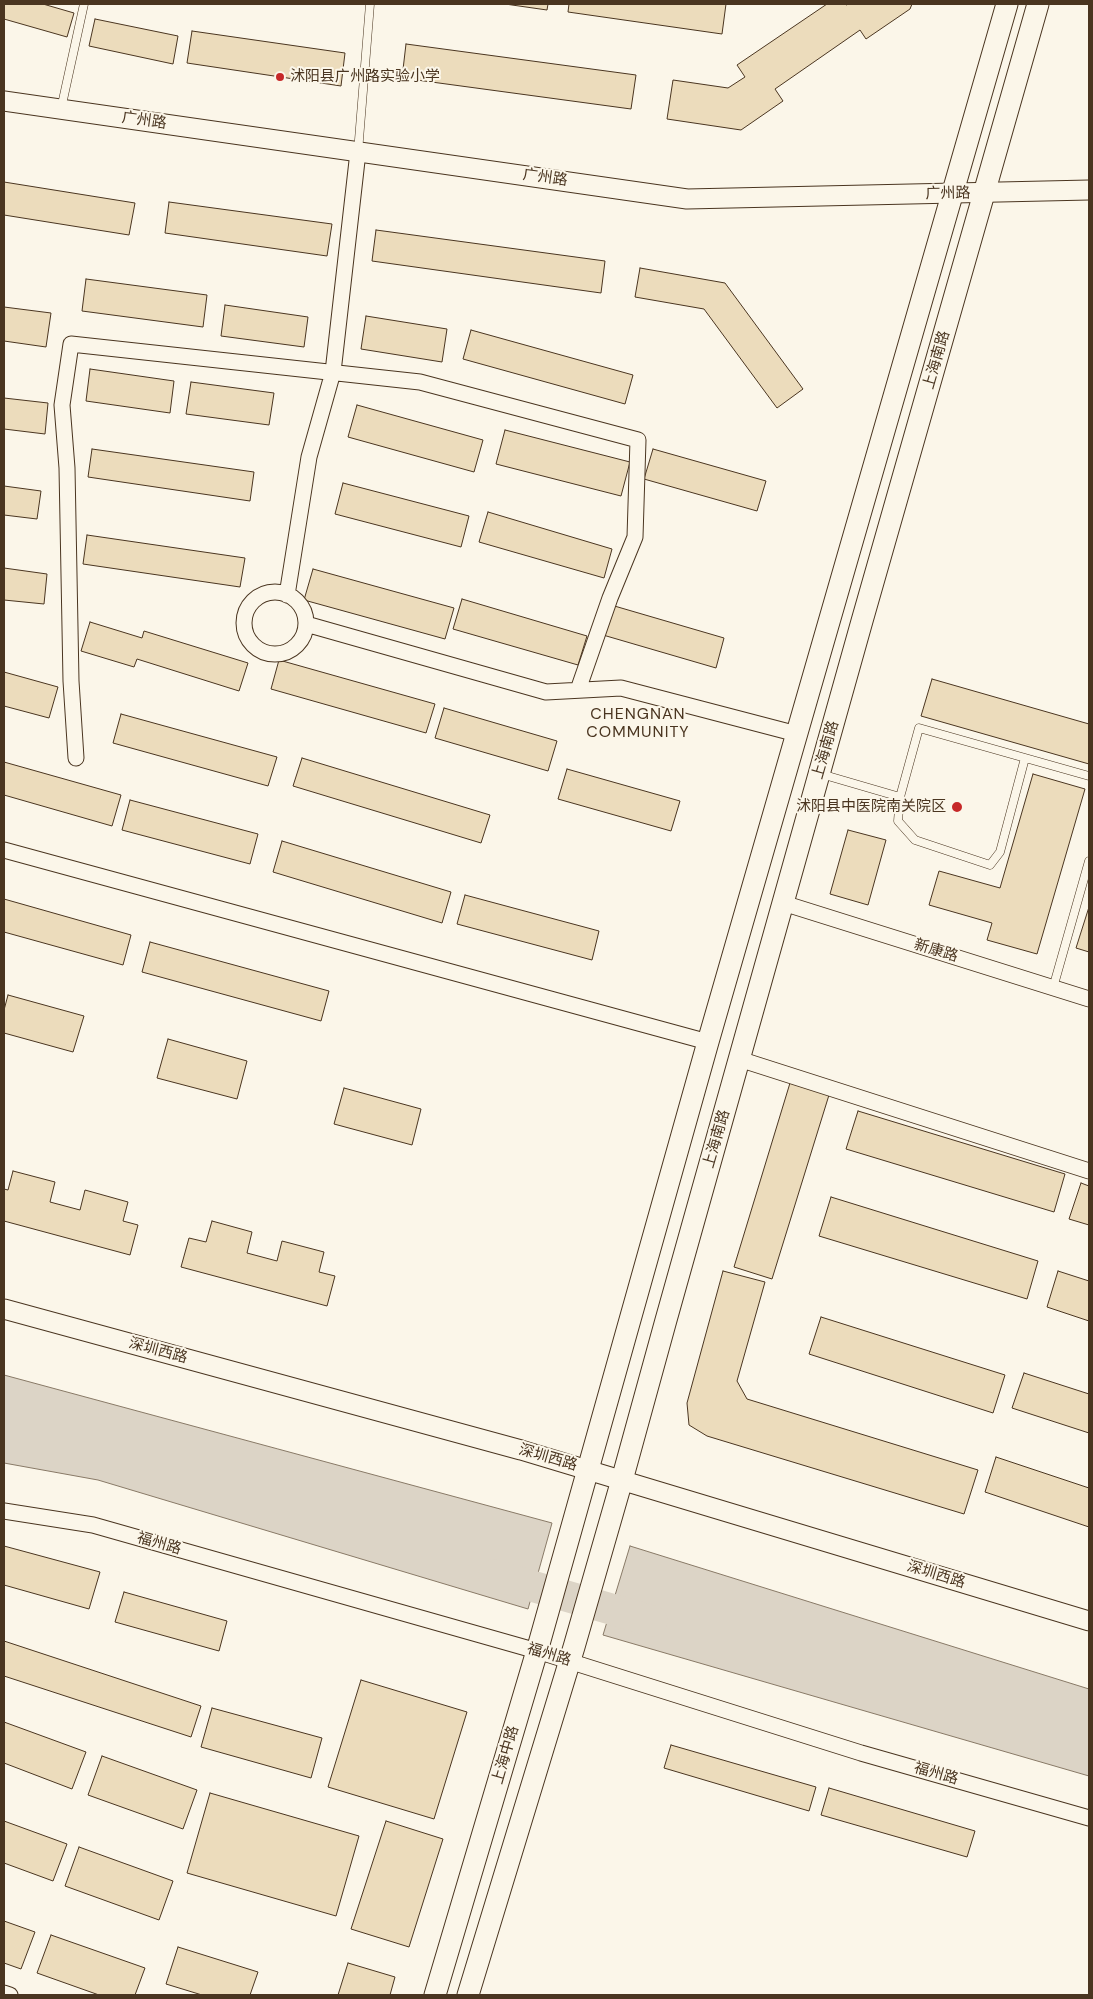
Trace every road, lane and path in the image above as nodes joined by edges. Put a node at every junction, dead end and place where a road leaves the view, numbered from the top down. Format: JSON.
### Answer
{"nodes":[{"id":1,"x":84,"y":4,"type":"edge"},
{"id":2,"x":370,"y":4,"type":"edge"},
{"id":3,"x":1007,"y":4,"type":"edge"},
{"id":4,"x":1038,"y":4,"type":"edge"},
{"id":5,"x":4,"y":101,"type":"edge"},
{"id":6,"x":61,"y":109,"type":"junction"},
{"id":7,"x":358,"y":152,"type":"junction"},
{"id":8,"x":1089,"y":190,"type":"edge"},
{"id":9,"x":985,"y":193,"type":"junction"},
{"id":10,"x":953,"y":194,"type":"junction"},
{"id":11,"x":333,"y":372,"type":"junction"},
{"id":12,"x":287,"y":595,"type":"junction"},
{"id":13,"x":306,"y":624,"type":"junction"},
{"id":14,"x":578,"y":690,"type":"junction"},
{"id":15,"x":797,"y":734,"type":"junction"},
{"id":16,"x":76,"y":758,"type":"dead end"},
{"id":17,"x":1025,"y":758,"type":"junction"},
{"id":18,"x":819,"y":774,"type":"junction"},
{"id":19,"x":1089,"y":776,"type":"edge"},
{"id":20,"x":900,"y":797,"type":"junction"},
{"id":21,"x":4,"y":850,"type":"edge"},
{"id":22,"x":1089,"y":861,"type":"edge"},
{"id":23,"x":783,"y":904,"type":"junction"},
{"id":24,"x":1053,"y":988,"type":"junction"},
{"id":25,"x":1089,"y":999,"type":"edge"},
{"id":26,"x":708,"y":1042,"type":"junction"},
{"id":27,"x":739,"y":1060,"type":"junction"},
{"id":28,"x":1089,"y":1172,"type":"edge"},
{"id":29,"x":4,"y":1309,"type":"edge"},
{"id":30,"x":588,"y":1470,"type":"junction"},
{"id":31,"x":622,"y":1480,"type":"junction"},
{"id":32,"x":4,"y":1511,"type":"edge"},
{"id":33,"x":575,"y":1514,"type":"joint"},
{"id":34,"x":1089,"y":1620,"type":"edge"},
{"id":35,"x":539,"y":1644,"type":"junction"},
{"id":36,"x":572,"y":1654,"type":"junction"},
{"id":37,"x":1089,"y":1818,"type":"edge"},
{"id":38,"x":4,"y":1993,"type":"edge"},
{"id":39,"x":10,"y":1995,"type":"edge"},
{"id":40,"x":435,"y":1995,"type":"edge"},
{"id":41,"x":468,"y":1995,"type":"edge"}],
"edges":[{"from":1,"to":6,"type":"lane"},
{"from":2,"to":7,"type":"lane"},
{"from":3,"to":10,"type":"main road","name":"上海南路"},
{"from":4,"to":9,"type":"main road","name":"上海南路"},
{"from":5,"to":6,"type":"street","name":"广州路"},
{"from":6,"to":7,"type":"street","name":"广州路"},
{"from":7,"to":10,"type":"street","name":"广州路"},
{"from":7,"to":11,"type":"street"},
{"from":8,"to":9,"type":"street","name":"广州路"},
{"from":9,"to":10,"type":"street","name":"广州路"},
{"from":9,"to":18,"type":"main road","name":"上海南路"},
{"from":10,"to":15,"type":"main road","name":"上海南路"},
{"from":11,"to":12,"type":"street"},
{"from":11,"to":14,"type":"street"},
{"from":11,"to":16,"type":"street"},
{"from":12,"to":13,"type":"street"},
{"from":12,"to":13,"type":"street"},
{"from":13,"to":14,"type":"street"},
{"from":14,"to":15,"type":"street"},
{"from":15,"to":26,"type":"main road","name":"上海南路"},
{"from":17,"to":19,"type":"lane"},
{"from":17,"to":20,"type":"lane"},
{"from":17,"to":20,"type":"lane"},
{"from":18,"to":20,"type":"lane"},
{"from":18,"to":23,"type":"main road","name":"上海南路"},
{"from":21,"to":26,"type":"street"},
{"from":22,"to":24,"type":"lane"},
{"from":23,"to":24,"type":"street","name":"新康路"},
{"from":23,"to":27,"type":"main road","name":"上海南路"},
{"from":24,"to":25,"type":"street","name":"新康路"},
{"from":26,"to":30,"type":"main road","name":"上海南路"},
{"from":27,"to":28,"type":"street"},
{"from":27,"to":31,"type":"main road","name":"上海南路"},
{"from":29,"to":30,"type":"street","name":"深圳西路"},
{"from":30,"to":31,"type":"street","name":"深圳西路"},
{"from":30,"to":33,"type":"main road","name":"上海南路"},
{"from":31,"to":34,"type":"street","name":"深圳西路"},
{"from":31,"to":36,"type":"main road","name":"上海南路"},
{"from":32,"to":35,"type":"street","name":"福州路"},
{"from":33,"to":35,"type":"main road","name":"上海中路"},
{"from":35,"to":36,"type":"street","name":"福州路"},
{"from":35,"to":40,"type":"main road","name":"上海中路"},
{"from":36,"to":37,"type":"street","name":"福州路"},
{"from":36,"to":41,"type":"main road"},
{"from":38,"to":39,"type":"street"}]}
